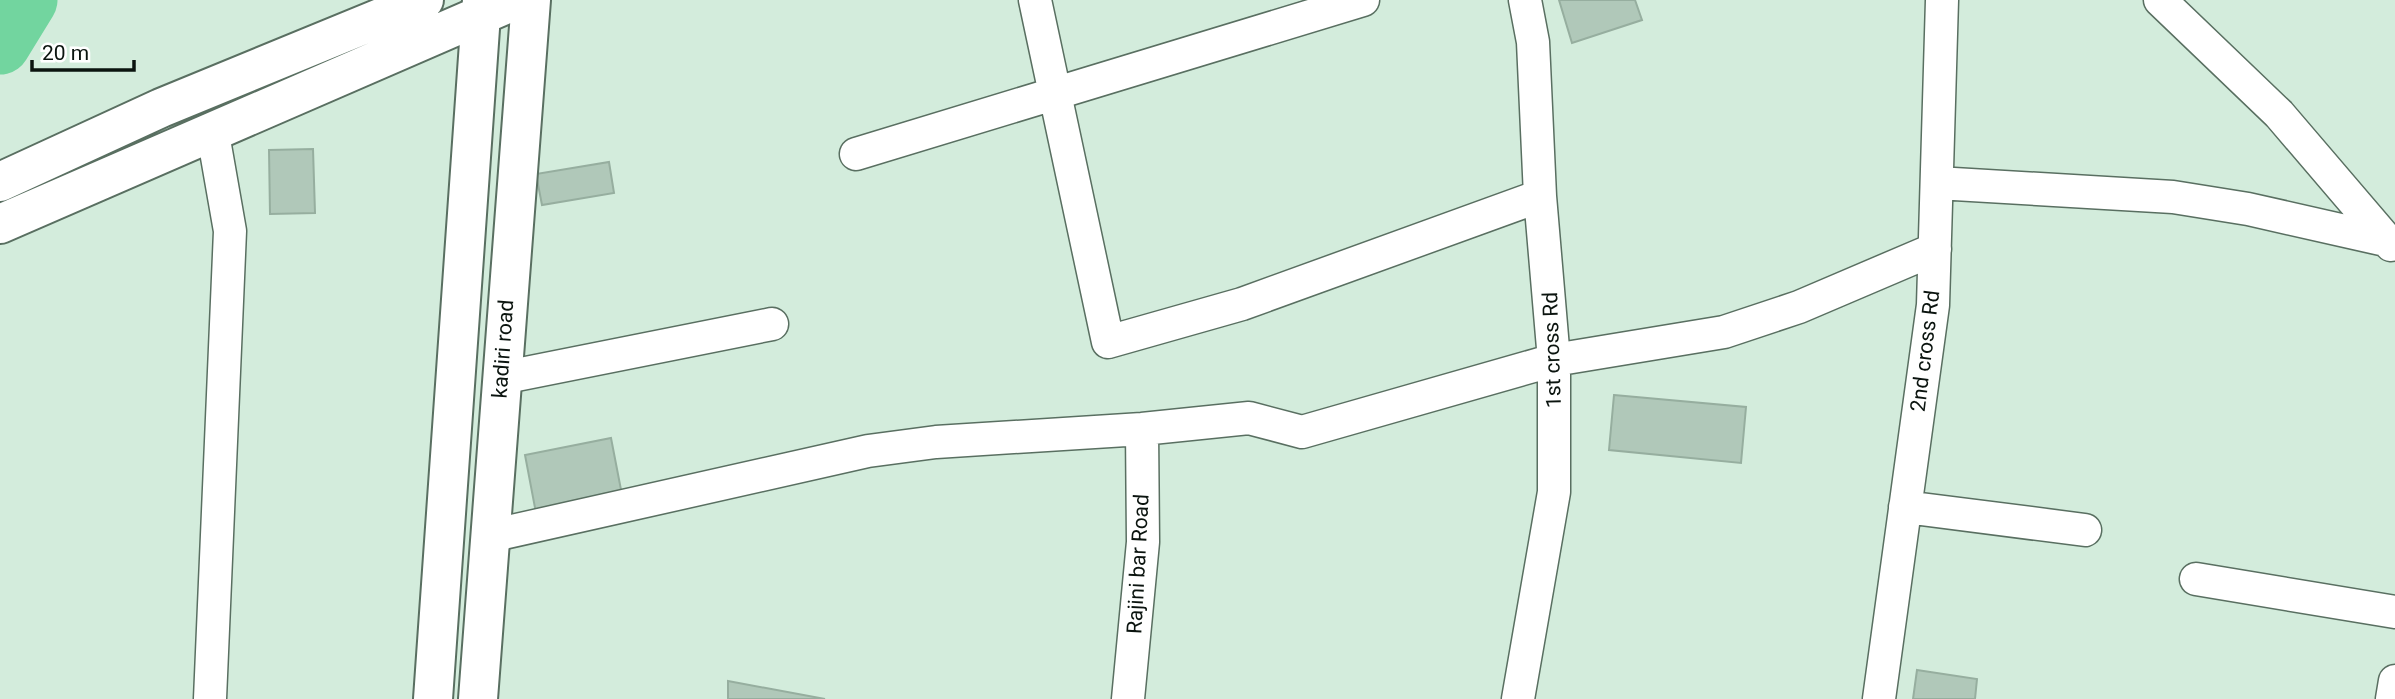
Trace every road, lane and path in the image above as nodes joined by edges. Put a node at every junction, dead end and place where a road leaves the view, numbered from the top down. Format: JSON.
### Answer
{"nodes":[{"id":1,"x":424,"y":0,"type":"edge"},
{"id":2,"x":517,"y":0,"type":"edge"},
{"id":3,"x":531,"y":0,"type":"edge"},
{"id":4,"x":1035,"y":0,"type":"edge"},
{"id":5,"x":1363,"y":0,"type":"edge"},
{"id":6,"x":1525,"y":0,"type":"edge"},
{"id":7,"x":1941,"y":0,"type":"edge"},
{"id":8,"x":2179,"y":6,"type":"edge"},
{"id":9,"x":482,"y":8,"type":"edge"},
{"id":10,"x":1055,"y":94,"type":"junction"},
{"id":11,"x":214,"y":134,"type":"junction"},
{"id":12,"x":856,"y":154,"type":"dead end"},
{"id":13,"x":0,"y":182,"type":"edge"},
{"id":14,"x":1937,"y":183,"type":"junction"},
{"id":15,"x":1540,"y":196,"type":"junction"},
{"id":16,"x":0,"y":224,"type":"edge"},
{"id":17,"x":2390,"y":244,"type":"edge"},
{"id":18,"x":1934,"y":249,"type":"junction"},
{"id":19,"x":772,"y":324,"type":"dead end"},
{"id":20,"x":1555,"y":360,"type":"junction"},
{"id":21,"x":501,"y":378,"type":"junction"},
{"id":22,"x":1142,"y":429,"type":"junction"},
{"id":23,"x":1905,"y":507,"type":"junction"},
{"id":24,"x":2085,"y":530,"type":"dead end"},
{"id":25,"x":490,"y":536,"type":"junction"},
{"id":26,"x":2196,"y":579,"type":"dead end"},
{"id":27,"x":2395,"y":612,"type":"edge"},
{"id":28,"x":2395,"y":681,"type":"edge"},
{"id":29,"x":210,"y":699,"type":"edge"},
{"id":30,"x":433,"y":699,"type":"edge"},
{"id":31,"x":478,"y":699,"type":"edge"},
{"id":32,"x":1128,"y":699,"type":"edge"},
{"id":33,"x":1518,"y":699,"type":"edge"},
{"id":34,"x":1879,"y":699,"type":"edge"},
{"id":35,"x":2392,"y":699,"type":"edge"}],
"edges":[{"from":1,"to":13,"type":"main road"},
{"from":2,"to":9,"type":"main road"},
{"from":3,"to":21,"type":"main road","name":"kadiri road"},
{"from":4,"to":10,"type":"street"},
{"from":5,"to":10,"type":"street"},
{"from":6,"to":15,"type":"street","name":"1st cross Rd"},
{"from":7,"to":14,"type":"street","name":"2nd cross Rd"},
{"from":8,"to":17,"type":"street"},
{"from":9,"to":11,"type":"main road"},
{"from":9,"to":30,"type":"main road"},
{"from":10,"to":12,"type":"street"},
{"from":10,"to":15,"type":"street"},
{"from":11,"to":16,"type":"main road"},
{"from":11,"to":29,"type":"street"},
{"from":14,"to":17,"type":"street"},
{"from":14,"to":18,"type":"street","name":"2nd cross Rd"},
{"from":15,"to":20,"type":"street","name":"1st cross Rd"},
{"from":18,"to":20,"type":"street"},
{"from":18,"to":23,"type":"street","name":"2nd cross Rd"},
{"from":19,"to":21,"type":"street"},
{"from":20,"to":22,"type":"street"},
{"from":20,"to":33,"type":"street","name":"1st cross Rd"},
{"from":21,"to":25,"type":"main road","name":"kadiri road"},
{"from":22,"to":25,"type":"street"},
{"from":22,"to":32,"type":"street","name":"Rajini bar Road"},
{"from":23,"to":24,"type":"street"},
{"from":23,"to":34,"type":"street","name":"2nd cross Rd"},
{"from":25,"to":31,"type":"main road","name":"kadiri road"},
{"from":26,"to":27,"type":"street"},
{"from":28,"to":35,"type":"street"}]}
